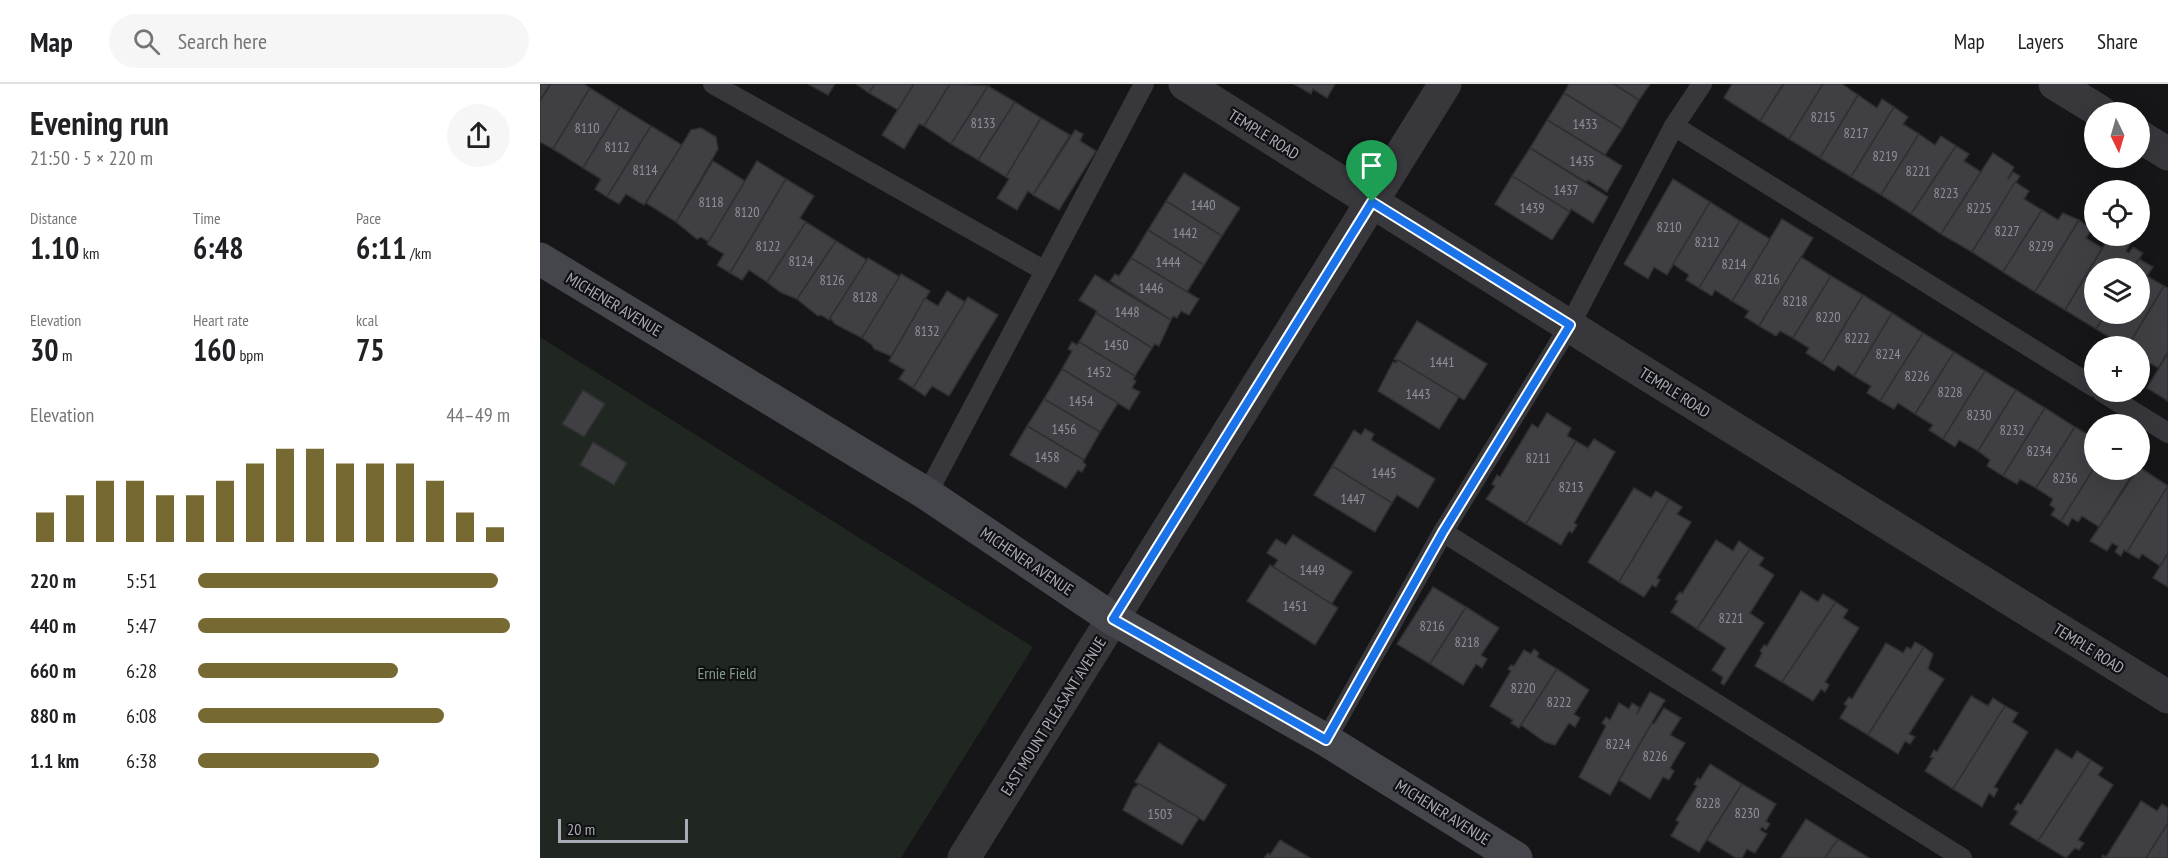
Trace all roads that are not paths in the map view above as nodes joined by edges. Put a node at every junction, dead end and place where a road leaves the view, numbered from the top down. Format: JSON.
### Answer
{"nodes":[{"id":1,"x":713,"y":84,"type":"edge"},
{"id":2,"x":1144,"y":84,"type":"edge"},
{"id":3,"x":1185,"y":84,"type":"edge"},
{"id":4,"x":1446,"y":84,"type":"edge"},
{"id":5,"x":1702,"y":84,"type":"edge"},
{"id":6,"x":2055,"y":84,"type":"edge"},
{"id":7,"x":2085,"y":102,"type":"edge"},
{"id":8,"x":1674,"y":126,"type":"junction"},
{"id":9,"x":2150,"y":143,"type":"edge"},
{"id":10,"x":2168,"y":154,"type":"edge"},
{"id":11,"x":1372,"y":202,"type":"junction"},
{"id":12,"x":540,"y":259,"type":"edge"},
{"id":13,"x":1045,"y":271,"type":"junction"},
{"id":14,"x":1570,"y":325,"type":"junction"},
{"id":15,"x":2084,"y":381,"type":"edge"},
{"id":16,"x":2118,"y":402,"type":"edge"},
{"id":17,"x":2168,"y":433,"type":"edge"},
{"id":18,"x":927,"y":494,"type":"junction"},
{"id":19,"x":1443,"y":532,"type":"junction"},
{"id":20,"x":1113,"y":619,"type":"junction"},
{"id":21,"x":2168,"y":697,"type":"edge"},
{"id":22,"x":1326,"y":740,"type":"junction"},
{"id":23,"x":964,"y":858,"type":"edge"},
{"id":24,"x":1516,"y":858,"type":"edge"},
{"id":25,"x":1962,"y":858,"type":"edge"}],
"edges":[{"from":1,"to":13,"type":"lane"},
{"from":2,"to":13,"type":"lane"},
{"from":3,"to":11,"type":"street","name":"TEMPLE ROAD"},
{"from":4,"to":11,"type":"street","name":"EAST MOUNT PLEASANT AVENUE"},
{"from":5,"to":8,"type":"lane"},
{"from":6,"to":7,"type":"street"},
{"from":8,"to":14,"type":"lane"},
{"from":8,"to":15,"type":"lane"},
{"from":9,"to":10,"type":"street"},
{"from":11,"to":14,"type":"street","name":"TEMPLE ROAD"},
{"from":11,"to":20,"type":"street","name":"EAST MOUNT PLEASANT AVENUE"},
{"from":12,"to":18,"type":"street","name":"MICHENER AVENUE"},
{"from":13,"to":18,"type":"lane"},
{"from":14,"to":19,"type":"lane"},
{"from":14,"to":21,"type":"street","name":"TEMPLE ROAD"},
{"from":16,"to":17,"type":"lane"},
{"from":18,"to":20,"type":"street","name":"MICHENER AVENUE"},
{"from":19,"to":22,"type":"lane"},
{"from":19,"to":25,"type":"lane"},
{"from":20,"to":22,"type":"street","name":"MICHENER AVENUE"},
{"from":20,"to":23,"type":"street","name":"EAST MOUNT PLEASANT AVENUE"},
{"from":22,"to":24,"type":"street","name":"MICHENER AVENUE"}]}
